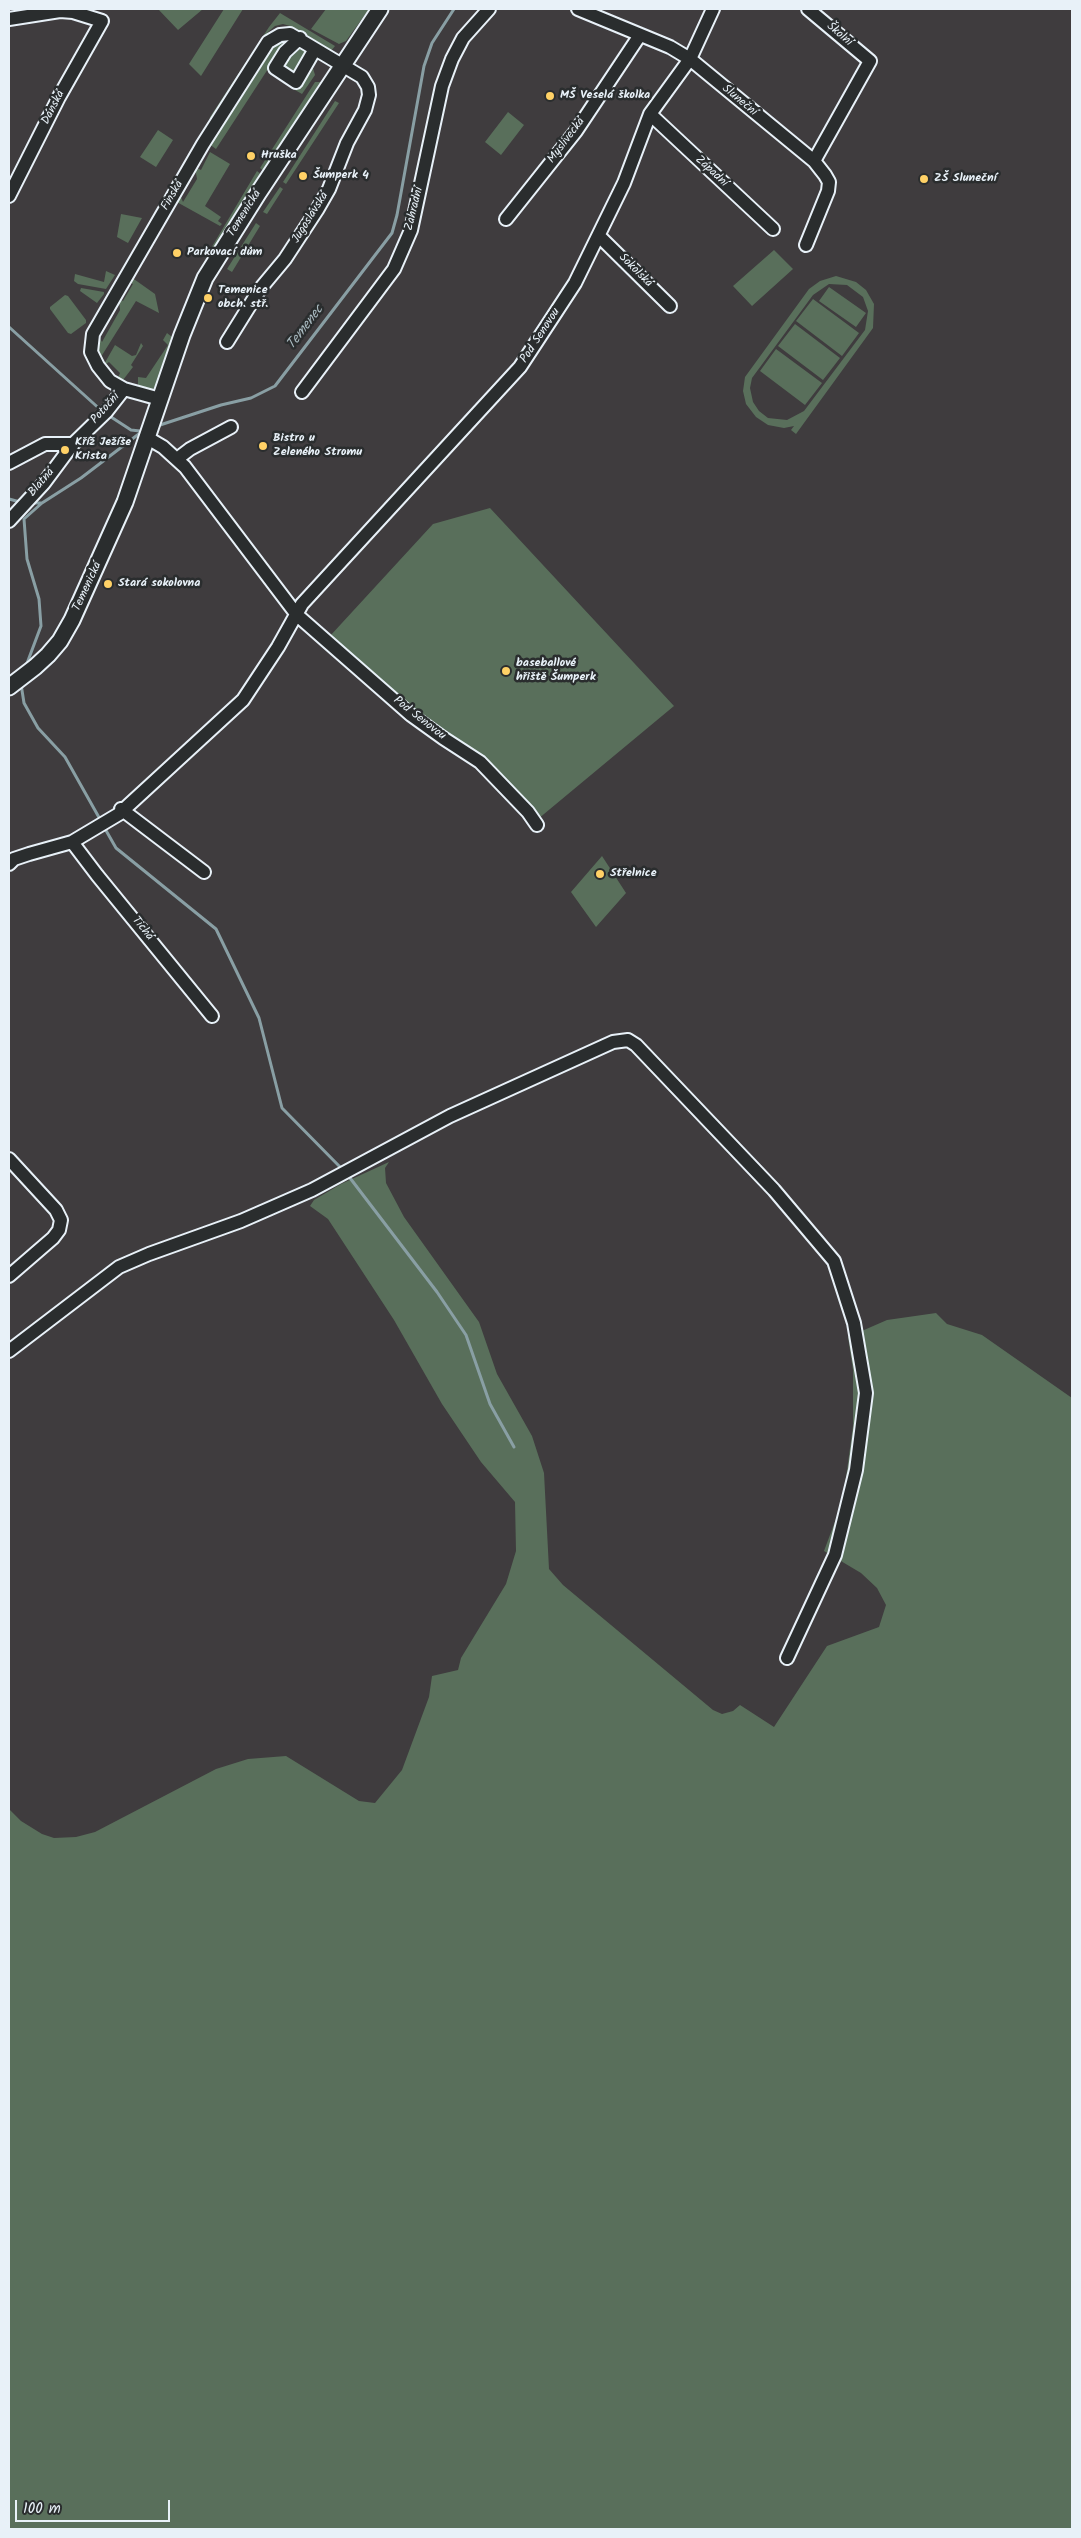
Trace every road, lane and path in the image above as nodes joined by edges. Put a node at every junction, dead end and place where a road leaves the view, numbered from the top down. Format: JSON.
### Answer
{"nodes":[{"id":1,"x":380,"y":9,"type":"edge"},
{"id":2,"x":489,"y":9,"type":"edge"},
{"id":3,"x":578,"y":9,"type":"edge"},
{"id":4,"x":713,"y":9,"type":"edge"},
{"id":5,"x":808,"y":9,"type":"edge"},
{"id":6,"x":9,"y":19,"type":"edge"},
{"id":7,"x":640,"y":35,"type":"junction"},
{"id":8,"x":300,"y":38,"type":"junction"},
{"id":9,"x":315,"y":49,"type":"junction"},
{"id":10,"x":690,"y":60,"type":"junction"},
{"id":11,"x":342,"y":66,"type":"junction"},
{"id":12,"x":650,"y":114,"type":"junction"},
{"id":13,"x":814,"y":161,"type":"junction"},
{"id":14,"x":9,"y":196,"type":"edge"},
{"id":15,"x":506,"y":219,"type":"dead end"},
{"id":16,"x":773,"y":229,"type":"dead end"},
{"id":17,"x":599,"y":236,"type":"junction"},
{"id":18,"x":806,"y":244,"type":"dead end"},
{"id":19,"x":670,"y":306,"type":"dead end"},
{"id":20,"x":227,"y":342,"type":"dead end"},
{"id":21,"x":124,"y":390,"type":"junction"},
{"id":22,"x":302,"y":392,"type":"dead end"},
{"id":23,"x":159,"y":404,"type":"junction"},
{"id":24,"x":231,"y":427,"type":"dead end"},
{"id":25,"x":147,"y":435,"type":"junction"},
{"id":26,"x":73,"y":444,"type":"junction"},
{"id":27,"x":178,"y":459,"type":"junction"},
{"id":28,"x":9,"y":463,"type":"edge"},
{"id":29,"x":9,"y":521,"type":"edge"},
{"id":30,"x":297,"y":615,"type":"junction"},
{"id":31,"x":9,"y":687,"type":"edge"},
{"id":32,"x":122,"y":809,"type":"junction"},
{"id":33,"x":537,"y":825,"type":"dead end"},
{"id":34,"x":72,"y":842,"type":"junction"},
{"id":35,"x":9,"y":864,"type":"edge"},
{"id":36,"x":204,"y":872,"type":"dead end"},
{"id":37,"x":212,"y":1016,"type":"dead end"},
{"id":38,"x":9,"y":1159,"type":"edge"},
{"id":39,"x":9,"y":1276,"type":"edge"},
{"id":40,"x":9,"y":1352,"type":"edge"},
{"id":41,"x":787,"y":1658,"type":"dead end"}],
"edges":[{"from":1,"to":11,"type":"street","name":"Temenická"},
{"from":2,"to":22,"type":"street","name":"Zahradní"},
{"from":3,"to":7,"type":"street","name":"Sluneční"},
{"from":4,"to":10,"type":"street","name":"Pod Senovou"},
{"from":5,"to":13,"type":"street","name":"Školní"},
{"from":6,"to":14,"type":"street","name":"Dánská"},
{"from":7,"to":10,"type":"street","name":"Sluneční"},
{"from":7,"to":15,"type":"street","name":"Myslivecká"},
{"from":8,"to":9,"type":"street"},
{"from":8,"to":9,"type":"street"},
{"from":8,"to":21,"type":"street","name":"Finská"},
{"from":9,"to":11,"type":"street"},
{"from":10,"to":12,"type":"street","name":"Pod Senovou"},
{"from":10,"to":13,"type":"street","name":"Sluneční"},
{"from":11,"to":20,"type":"street","name":"Jugoslávská"},
{"from":11,"to":23,"type":"street","name":"Temenická"},
{"from":12,"to":16,"type":"street","name":"Západní"},
{"from":12,"to":17,"type":"street","name":"Pod Senovou"},
{"from":13,"to":18,"type":"street","name":"Sluneční"},
{"from":17,"to":19,"type":"street","name":"Sokolská"},
{"from":17,"to":30,"type":"street","name":"Pod Senovou"},
{"from":21,"to":23,"type":"street","name":"Finská"},
{"from":21,"to":26,"type":"street","name":"Potoční"},
{"from":23,"to":25,"type":"street","name":"Temenická"},
{"from":24,"to":27,"type":"street"},
{"from":25,"to":27,"type":"street"},
{"from":25,"to":31,"type":"street","name":"Temenická"},
{"from":26,"to":28,"type":"street"},
{"from":26,"to":29,"type":"street","name":"Blatná"},
{"from":27,"to":30,"type":"street"},
{"from":30,"to":32,"type":"street","name":"Pod Senovou"},
{"from":30,"to":33,"type":"street","name":"Pod Senovou"},
{"from":32,"to":34,"type":"street","name":"Pod Senovou"},
{"from":32,"to":36,"type":"street"},
{"from":34,"to":35,"type":"street","name":"Pod Senovou"},
{"from":34,"to":37,"type":"street","name":"Tichá"},
{"from":38,"to":39,"type":"street"},
{"from":40,"to":41,"type":"street"}]}
